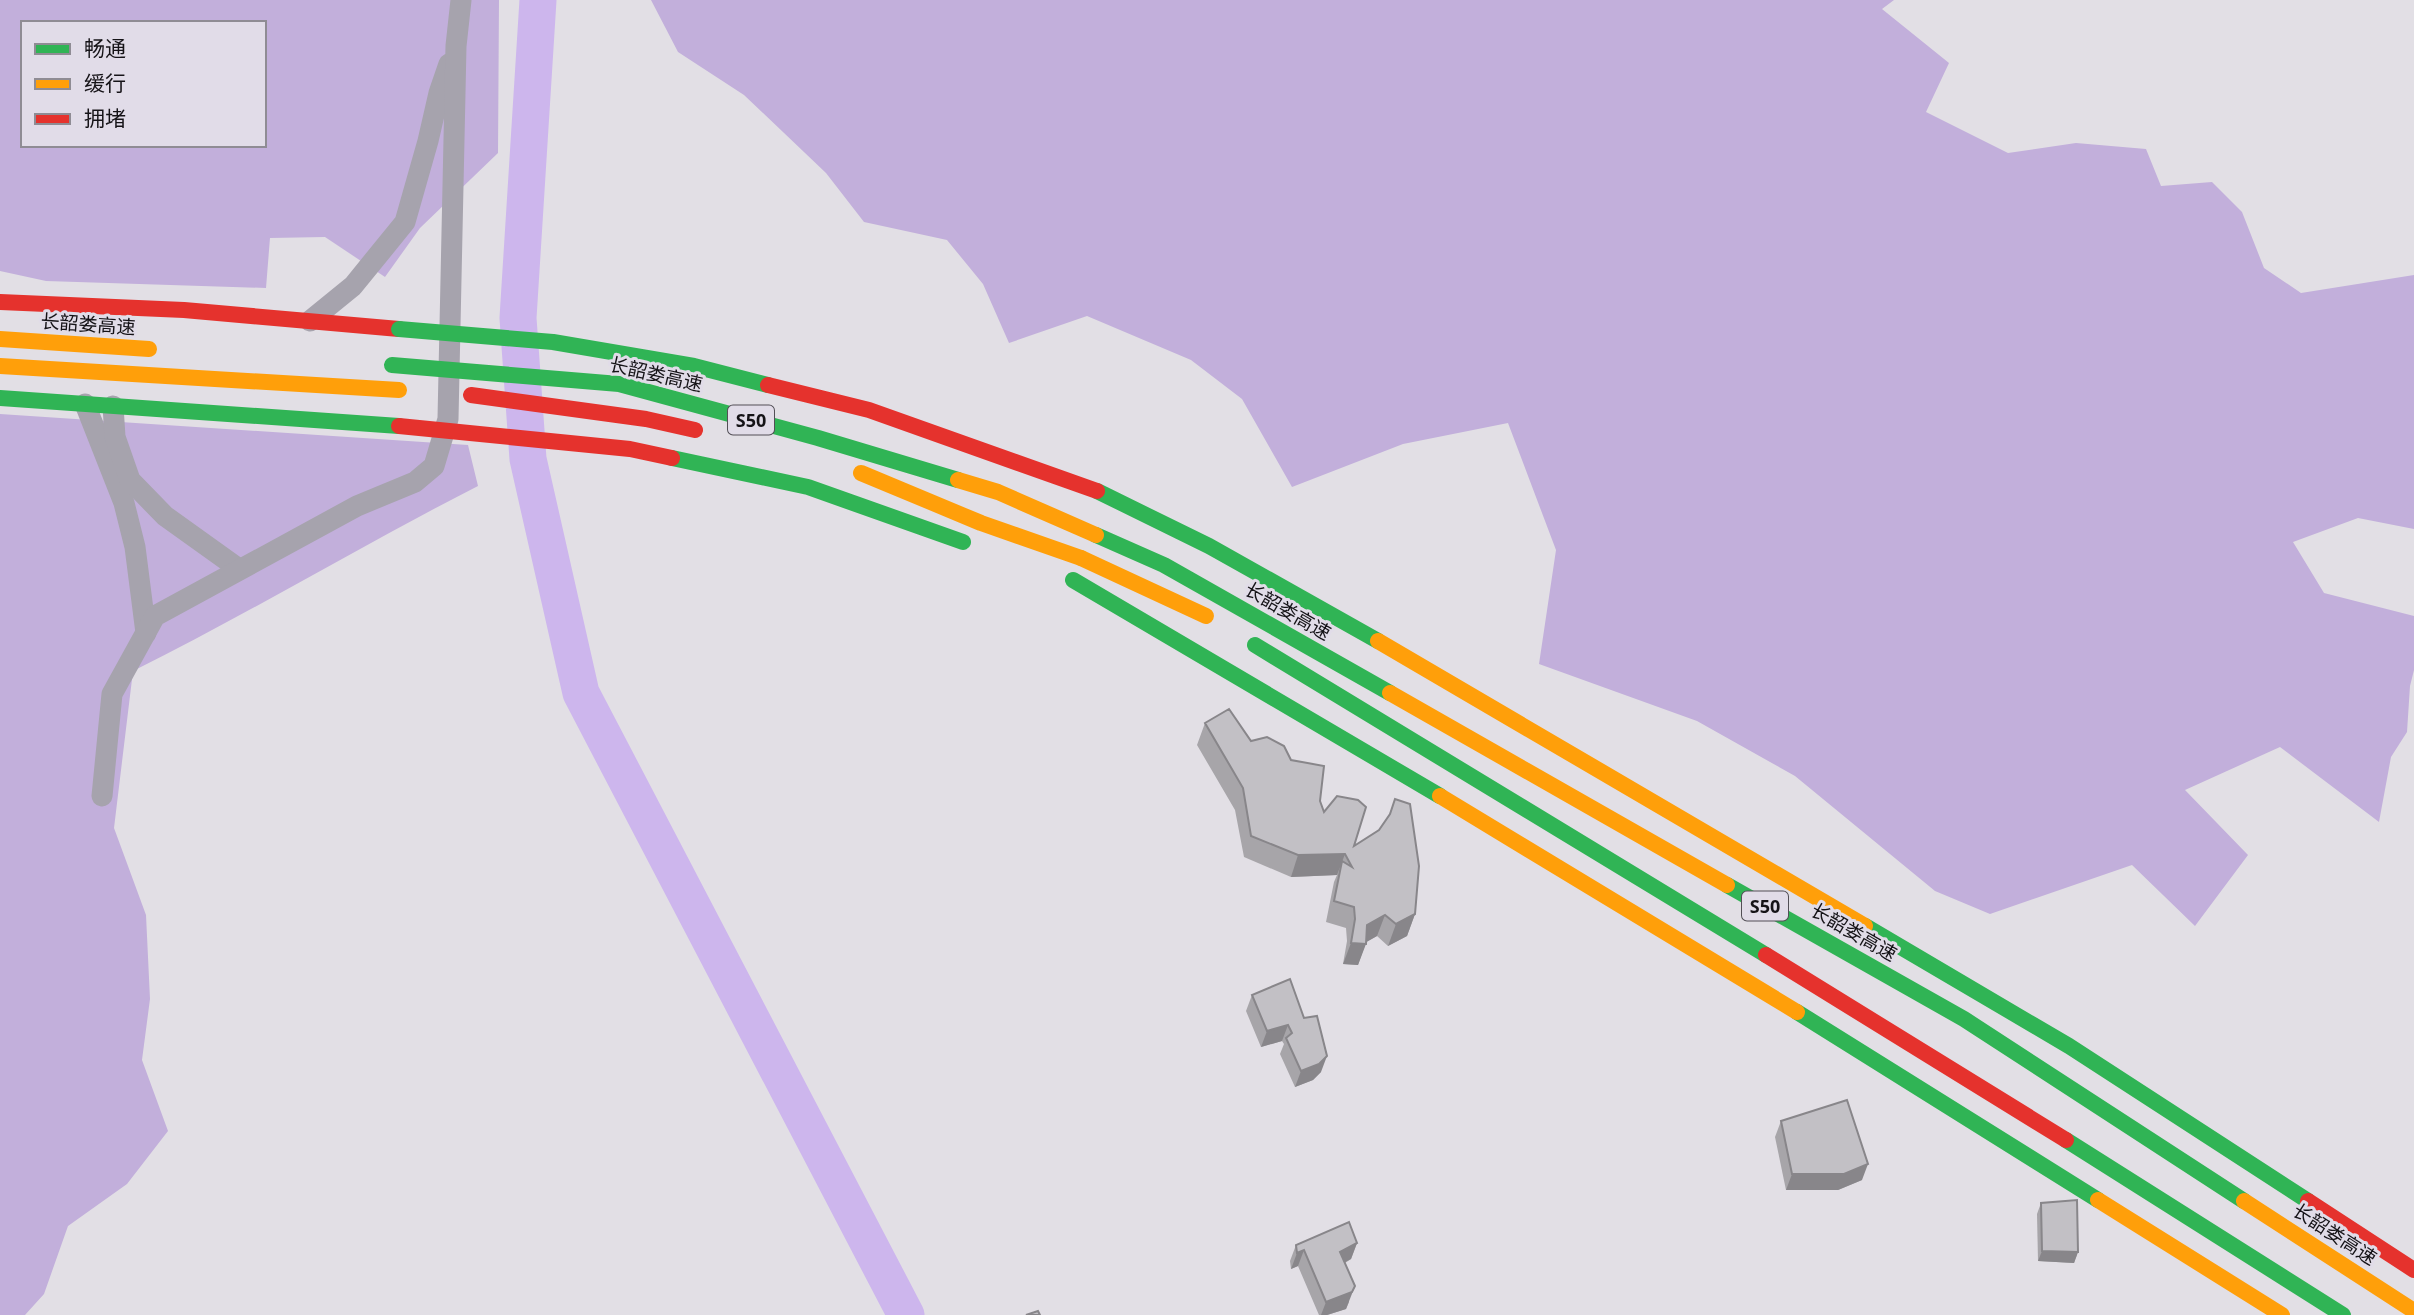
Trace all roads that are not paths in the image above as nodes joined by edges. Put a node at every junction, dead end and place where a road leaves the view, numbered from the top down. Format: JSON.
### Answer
{"nodes":[{"id":1,"x":461,"y":0,"type":"edge"},
{"id":2,"x":456,"y":46,"type":"junction"},
{"id":3,"x":0,"y":302,"type":"edge"},
{"id":4,"x":310,"y":321,"type":"junction"},
{"id":5,"x":0,"y":339,"type":"edge"},
{"id":6,"x":162,"y":349,"type":"dead end"},
{"id":7,"x":385,"y":364,"type":"dead end"},
{"id":8,"x":0,"y":366,"type":"edge"},
{"id":9,"x":0,"y":398,"type":"edge"},
{"id":10,"x":85,"y":404,"type":"junction"},
{"id":11,"x":113,"y":406,"type":"junction"},
{"id":12,"x":713,"y":435,"type":"dead end"},
{"id":13,"x":846,"y":467,"type":"dead end"},
{"id":14,"x":984,"y":549,"type":"dead end"},
{"id":15,"x":239,"y":569,"type":"junction"},
{"id":16,"x":1066,"y":578,"type":"dead end"},
{"id":17,"x":1217,"y":623,"type":"dead end"},
{"id":18,"x":146,"y":633,"type":"junction"},
{"id":19,"x":1241,"y":637,"type":"dead end"},
{"id":20,"x":102,"y":796,"type":"dead end"},
{"id":21,"x":2414,"y":1270,"type":"edge"},
{"id":22,"x":2414,"y":1311,"type":"edge"},
{"id":23,"x":2282,"y":1315,"type":"edge"},
{"id":24,"x":2343,"y":1315,"type":"edge"}],
"edges":[{"from":1,"to":2,"type":"street"},
{"from":2,"to":4,"type":"street"},
{"from":2,"to":15,"type":"street"},
{"from":3,"to":4,"type":"highway"},
{"from":4,"to":21,"type":"highway","bridge":true},
{"from":5,"to":6,"type":"highway","name":"长韶娄高速"},
{"from":7,"to":22,"type":"highway","name":"长韶娄高速","number":"S50","bridge":true},
{"from":8,"to":12,"type":"highway","number":"S50","bridge":true},
{"from":9,"to":10,"type":"highway"},
{"from":10,"to":11,"type":"highway"},
{"from":10,"to":18,"type":"street"},
{"from":11,"to":14,"type":"highway","bridge":true},
{"from":11,"to":15,"type":"street"},
{"from":13,"to":17,"type":"highway","bridge":true},
{"from":15,"to":18,"type":"street"},
{"from":16,"to":23,"type":"highway"},
{"from":18,"to":20,"type":"street"},
{"from":19,"to":24,"type":"highway","number":"S50"}]}
